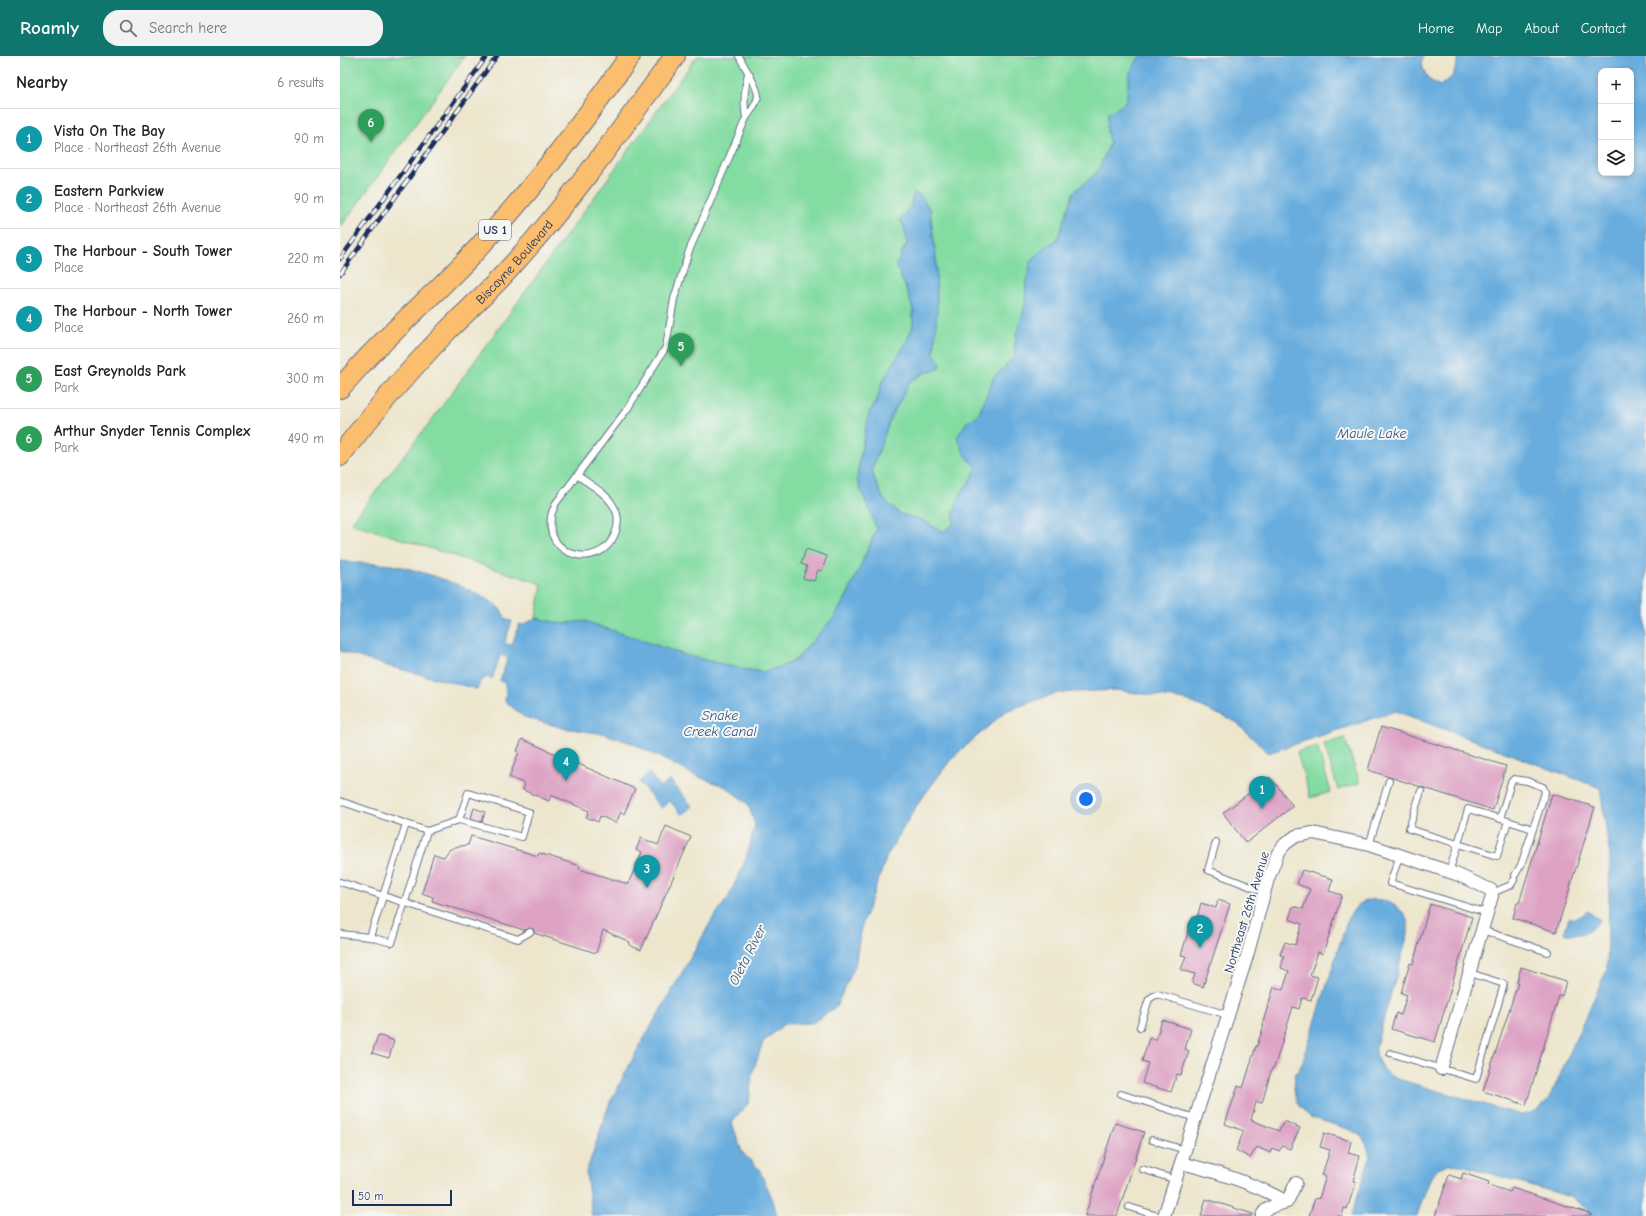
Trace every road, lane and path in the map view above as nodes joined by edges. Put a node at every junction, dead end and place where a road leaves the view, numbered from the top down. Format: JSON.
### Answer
{"nodes":[{"id":1,"x":630,"y":56,"type":"edge"},
{"id":2,"x":675,"y":56,"type":"edge"},
{"id":3,"x":739,"y":56,"type":"edge"},
{"id":4,"x":748,"y":74,"type":"junction"},
{"id":5,"x":746,"y":118,"type":"junction"},
{"id":6,"x":340,"y":388,"type":"edge"},
{"id":7,"x":340,"y":456,"type":"edge"},
{"id":8,"x":577,"y":476,"type":"junction"},
{"id":9,"x":1389,"y":781,"type":"dead end"},
{"id":10,"x":1421,"y":791,"type":"dead end"},
{"id":11,"x":340,"y":801,"type":"edge"},
{"id":12,"x":1500,"y":819,"type":"junction"},
{"id":13,"x":459,"y":820,"type":"junction"},
{"id":14,"x":1508,"y":821,"type":"junction"},
{"id":15,"x":406,"y":824,"type":"junction"},
{"id":16,"x":1533,"y":829,"type":"junction"},
{"id":17,"x":427,"y":830,"type":"junction"},
{"id":18,"x":1216,"y":842,"type":"dead end"},
{"id":19,"x":1458,"y":844,"type":"junction"},
{"id":20,"x":1369,"y":845,"type":"junction"},
{"id":21,"x":1400,"y":855,"type":"junction"},
{"id":22,"x":1449,"y":872,"type":"junction"},
{"id":23,"x":340,"y":882,"type":"edge"},
{"id":24,"x":1264,"y":892,"type":"junction"},
{"id":25,"x":1492,"y":893,"type":"junction"},
{"id":26,"x":382,"y":896,"type":"junction"},
{"id":27,"x":405,"y":903,"type":"junction"},
{"id":28,"x":1487,"y":912,"type":"junction"},
{"id":29,"x":1482,"y":930,"type":"junction"},
{"id":30,"x":530,"y":932,"type":"dead end"},
{"id":31,"x":340,"y":934,"type":"edge"},
{"id":32,"x":370,"y":936,"type":"junction"},
{"id":33,"x":1548,"y":952,"type":"dead end"},
{"id":34,"x":1470,"y":973,"type":"junction"},
{"id":35,"x":1228,"y":1015,"type":"junction"},
{"id":36,"x":1140,"y":1027,"type":"dead end"},
{"id":37,"x":1390,"y":1053,"type":"dead end"},
{"id":38,"x":1441,"y":1069,"type":"junction"},
{"id":39,"x":1121,"y":1094,"type":"dead end"},
{"id":40,"x":1195,"y":1118,"type":"junction"},
{"id":41,"x":1152,"y":1140,"type":"dead end"},
{"id":42,"x":1185,"y":1150,"type":"junction"},
{"id":43,"x":1181,"y":1163,"type":"junction"},
{"id":44,"x":1142,"y":1169,"type":"dead end"},
{"id":45,"x":1176,"y":1180,"type":"junction"},
{"id":46,"x":1296,"y":1183,"type":"dead end"},
{"id":47,"x":1287,"y":1202,"type":"junction"},
{"id":48,"x":1129,"y":1207,"type":"dead end"},
{"id":49,"x":1158,"y":1216,"type":"edge"},
{"id":50,"x":1164,"y":1216,"type":"edge"},
{"id":51,"x":1262,"y":1216,"type":"edge"}],
"edges":[{"from":1,"to":6,"type":"main road","number":"US 1"},
{"from":2,"to":7,"type":"main road","name":"Biscayne Boulevard","number":"US 1"},
{"from":3,"to":4,"type":"lane"},
{"from":4,"to":5,"type":"lane"},
{"from":4,"to":5,"type":"lane"},
{"from":5,"to":8,"type":"lane"},
{"from":8,"to":8,"type":"lane"},
{"from":9,"to":20,"type":"lane"},
{"from":10,"to":19,"type":"lane"},
{"from":11,"to":15,"type":"lane"},
{"from":12,"to":14,"type":"lane"},
{"from":12,"to":16,"type":"lane"},
{"from":12,"to":19,"type":"lane"},
{"from":13,"to":13,"type":"lane"},
{"from":13,"to":17,"type":"lane"},
{"from":14,"to":16,"type":"lane"},
{"from":14,"to":19,"type":"lane"},
{"from":15,"to":17,"type":"lane"},
{"from":15,"to":26,"type":"lane"},
{"from":16,"to":25,"type":"lane"},
{"from":17,"to":27,"type":"lane"},
{"from":18,"to":24,"type":"lane"},
{"from":19,"to":22,"type":"lane"},
{"from":20,"to":21,"type":"street","name":"Northeast 26th Avenue"},
{"from":20,"to":24,"type":"street","name":"Northeast 26th Avenue"},
{"from":21,"to":22,"type":"street","name":"Northeast 26th Avenue"},
{"from":21,"to":28,"type":"lane"},
{"from":22,"to":25,"type":"street","name":"Northeast 26th Avenue"},
{"from":23,"to":26,"type":"lane"},
{"from":24,"to":35,"type":"street","name":"Northeast 26th Avenue"},
{"from":25,"to":28,"type":"street"},
{"from":26,"to":27,"type":"lane"},
{"from":26,"to":32,"type":"lane"},
{"from":27,"to":30,"type":"lane"},
{"from":27,"to":32,"type":"lane"},
{"from":28,"to":29,"type":"street"},
{"from":29,"to":33,"type":"lane"},
{"from":29,"to":34,"type":"street"},
{"from":31,"to":32,"type":"lane"},
{"from":34,"to":38,"type":"street"},
{"from":34,"to":38,"type":"lane"},
{"from":35,"to":36,"type":"lane"},
{"from":35,"to":40,"type":"street","name":"Northeast 26th Avenue"},
{"from":37,"to":38,"type":"lane"},
{"from":39,"to":40,"type":"lane"},
{"from":40,"to":42,"type":"street","name":"Northeast 26th Avenue"},
{"from":41,"to":42,"type":"lane"},
{"from":42,"to":43,"type":"street","name":"Northeast 26th Avenue"},
{"from":43,"to":45,"type":"street","name":"Northeast 26th Avenue"},
{"from":43,"to":47,"type":"street"},
{"from":44,"to":45,"type":"lane"},
{"from":45,"to":50,"type":"street","name":"Northeast 26th Avenue"},
{"from":46,"to":47,"type":"street"},
{"from":47,"to":51,"type":"street"},
{"from":48,"to":49,"type":"lane"}]}
